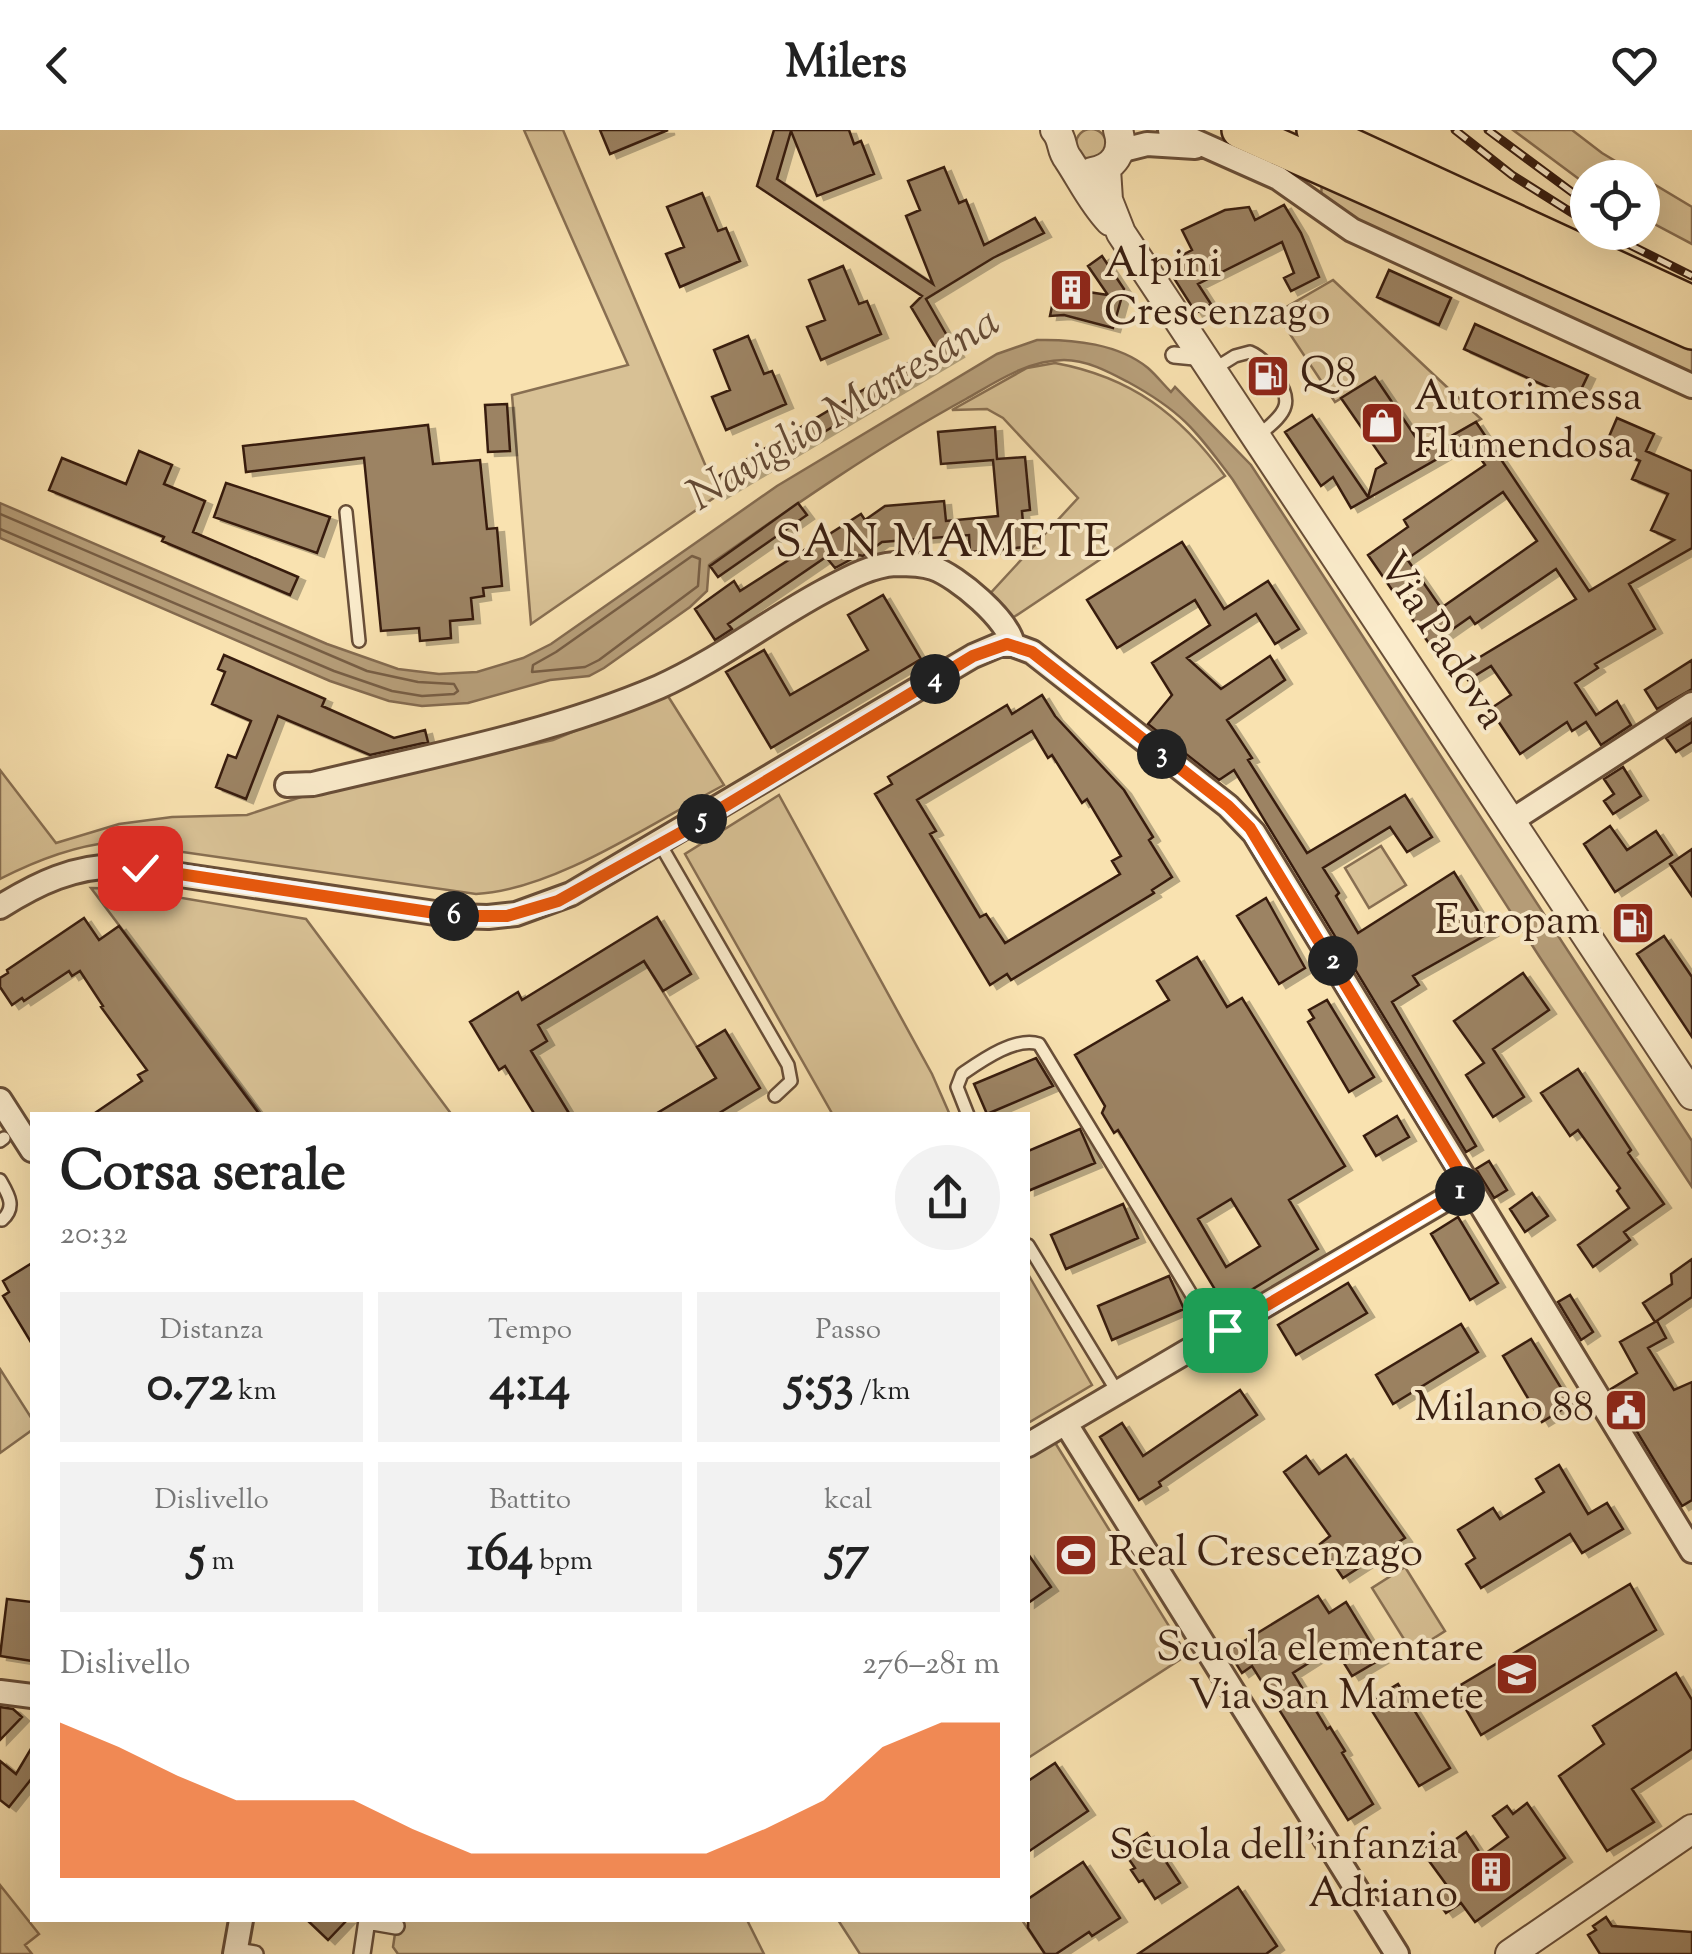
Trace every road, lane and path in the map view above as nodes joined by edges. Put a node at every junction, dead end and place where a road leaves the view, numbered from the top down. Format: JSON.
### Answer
{"nodes":[{"id":1,"x":1170,"y":130,"type":"edge"},
{"id":2,"x":1316,"y":130,"type":"edge"},
{"id":3,"x":1061,"y":133,"type":"edge"},
{"id":4,"x":1226,"y":139,"type":"edge"},
{"id":5,"x":1114,"y":150,"type":"edge"},
{"id":6,"x":1073,"y":166,"type":"junction"},
{"id":7,"x":1121,"y":232,"type":"junction"},
{"id":8,"x":1692,"y":304,"type":"edge"},
{"id":9,"x":1692,"y":330,"type":"edge"},
{"id":10,"x":1174,"y":354,"type":"dead end"},
{"id":11,"x":1209,"y":364,"type":"junction"},
{"id":12,"x":1692,"y":386,"type":"edge"},
{"id":13,"x":1257,"y":437,"type":"junction"},
{"id":14,"x":346,"y":512,"type":"dead end"},
{"id":15,"x":359,"y":641,"type":"dead end"},
{"id":16,"x":1013,"y":645,"type":"junction"},
{"id":17,"x":1692,"y":704,"type":"edge"},
{"id":18,"x":287,"y":785,"type":"dead end"},
{"id":19,"x":1511,"y":821,"type":"junction"},
{"id":20,"x":660,"y":844,"type":"junction"},
{"id":21,"x":0,"y":908,"type":"edge"},
{"id":22,"x":1692,"y":1095,"type":"edge"},
{"id":23,"x":775,"y":1096,"type":"dead end"},
{"id":24,"x":0,"y":1100,"type":"edge"},
{"id":25,"x":967,"y":1112,"type":"edge"},
{"id":26,"x":30,"y":1147,"type":"edge"},
{"id":27,"x":0,"y":1180,"type":"edge"},
{"id":28,"x":1468,"y":1186,"type":"junction"},
{"id":29,"x":2,"y":1220,"type":"edge"},
{"id":30,"x":1030,"y":1247,"type":"edge"},
{"id":31,"x":1216,"y":1335,"type":"junction"},
{"id":32,"x":1118,"y":1393,"type":"junction"},
{"id":33,"x":1066,"y":1424,"type":"junction"},
{"id":34,"x":1030,"y":1445,"type":"edge"},
{"id":35,"x":1692,"y":1550,"type":"edge"},
{"id":36,"x":0,"y":1692,"type":"edge"},
{"id":37,"x":30,"y":1696,"type":"edge"},
{"id":38,"x":1692,"y":1829,"type":"edge"},
{"id":39,"x":242,"y":1922,"type":"edge"},
{"id":40,"x":367,"y":1922,"type":"edge"},
{"id":41,"x":377,"y":1922,"type":"edge"},
{"id":42,"x":396,"y":1926,"type":"dead end"},
{"id":43,"x":235,"y":1954,"type":"edge"},
{"id":44,"x":255,"y":1954,"type":"edge"},
{"id":45,"x":362,"y":1954,"type":"edge"},
{"id":46,"x":1397,"y":1954,"type":"edge"},
{"id":47,"x":1510,"y":1954,"type":"edge"}],
"edges":[{"from":1,"to":4,"type":"street"},
{"from":2,"to":8,"type":"highway"},
{"from":3,"to":6,"type":"street","name":"Via Padova"},
{"from":4,"to":5,"type":"street"},
{"from":4,"to":9,"type":"highway"},
{"from":4,"to":12,"type":"street"},
{"from":5,"to":6,"type":"street"},
{"from":5,"to":7,"type":"street","name":"Via Padova"},
{"from":6,"to":7,"type":"street","name":"Via Padova"},
{"from":7,"to":11,"type":"street","name":"Via Padova"},
{"from":10,"to":11,"type":"street"},
{"from":11,"to":13,"type":"street","name":"Via Padova"},
{"from":11,"to":13,"type":"lane"},
{"from":13,"to":19,"type":"street","name":"Via Padova"},
{"from":14,"to":15,"type":"lane"},
{"from":16,"to":18,"type":"street"},
{"from":16,"to":20,"type":"street"},
{"from":16,"to":28,"type":"street"},
{"from":17,"to":19,"type":"street"},
{"from":19,"to":22,"type":"street","name":"Via Padova"},
{"from":20,"to":21,"type":"street"},
{"from":20,"to":23,"type":"lane"},
{"from":24,"to":26,"type":"street"},
{"from":25,"to":31,"type":"lane"},
{"from":27,"to":29,"type":"lane"},
{"from":28,"to":31,"type":"street"},
{"from":28,"to":35,"type":"street"},
{"from":30,"to":32,"type":"lane"},
{"from":31,"to":32,"type":"street"},
{"from":32,"to":33,"type":"street"},
{"from":33,"to":34,"type":"street"},
{"from":33,"to":46,"type":"street"},
{"from":36,"to":37,"type":"street"},
{"from":38,"to":47,"type":"street"},
{"from":39,"to":43,"type":"street"},
{"from":40,"to":45,"type":"street"},
{"from":41,"to":42,"type":"street"},
{"from":43,"to":44,"type":"street"}]}
